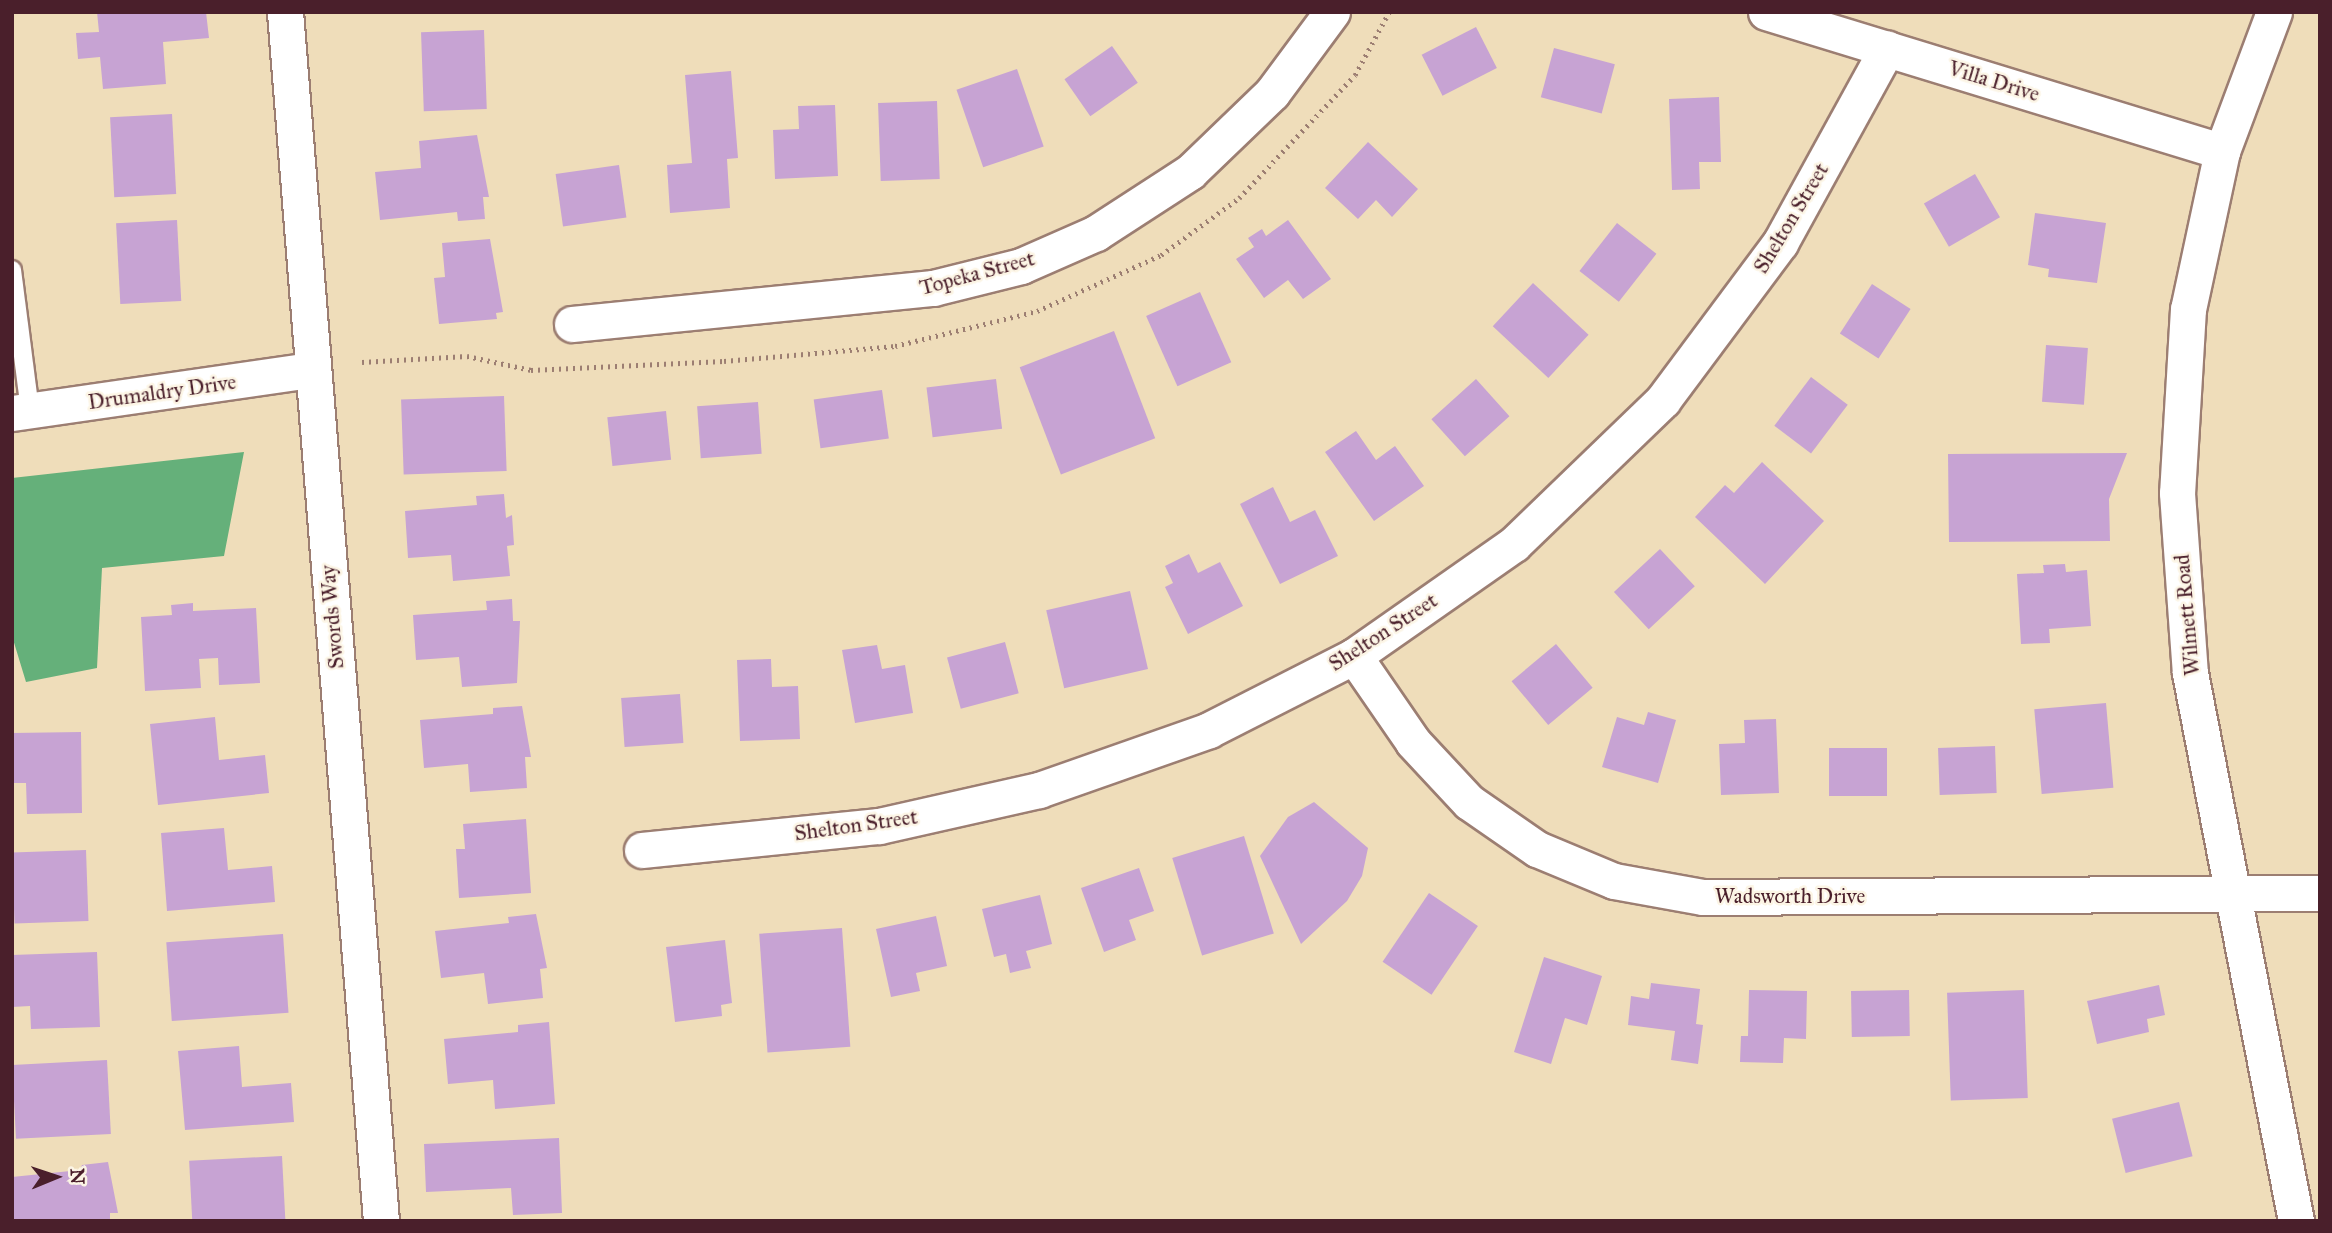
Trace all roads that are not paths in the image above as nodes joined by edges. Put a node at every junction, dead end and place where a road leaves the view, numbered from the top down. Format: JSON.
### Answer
{"nodes":[{"id":1,"x":285,"y":12,"type":"edge"},
{"id":2,"x":1332,"y":12,"type":"edge"},
{"id":3,"x":1766,"y":12,"type":"edge"},
{"id":4,"x":2274,"y":12,"type":"edge"},
{"id":5,"x":1887,"y":48,"type":"junction"},
{"id":6,"x":2221,"y":151,"type":"junction"},
{"id":7,"x":12,"y":270,"type":"edge"},
{"id":8,"x":572,"y":324,"type":"dead end"},
{"id":9,"x":312,"y":370,"type":"junction"},
{"id":10,"x":21,"y":412,"type":"edge"},
{"id":11,"x":1354,"y":656,"type":"junction"},
{"id":12,"x":642,"y":850,"type":"dead end"},
{"id":13,"x":2235,"y":893,"type":"junction"},
{"id":14,"x":2320,"y":893,"type":"edge"},
{"id":15,"x":381,"y":1221,"type":"edge"},
{"id":16,"x":2295,"y":1221,"type":"edge"}],
"edges":[{"from":1,"to":9,"type":"street","name":"Swords Way"},
{"from":2,"to":8,"type":"street","name":"Topeka Street"},
{"from":3,"to":5,"type":"street","name":"Villa Drive"},
{"from":4,"to":6,"type":"street","name":"Wilmett Road"},
{"from":5,"to":6,"type":"street","name":"Villa Drive"},
{"from":5,"to":11,"type":"street","name":"Shelton Street"},
{"from":6,"to":13,"type":"street","name":"Wilmett Road"},
{"from":7,"to":10,"type":"lane"},
{"from":9,"to":10,"type":"street","name":"Drumaldry Drive"},
{"from":9,"to":15,"type":"street","name":"Swords Way"},
{"from":11,"to":12,"type":"street","name":"Shelton Street"},
{"from":11,"to":13,"type":"street","name":"Wadsworth Drive"},
{"from":13,"to":14,"type":"street","name":"Wadsworth Drive"},
{"from":13,"to":16,"type":"street","name":"Wilmett Road"}]}
